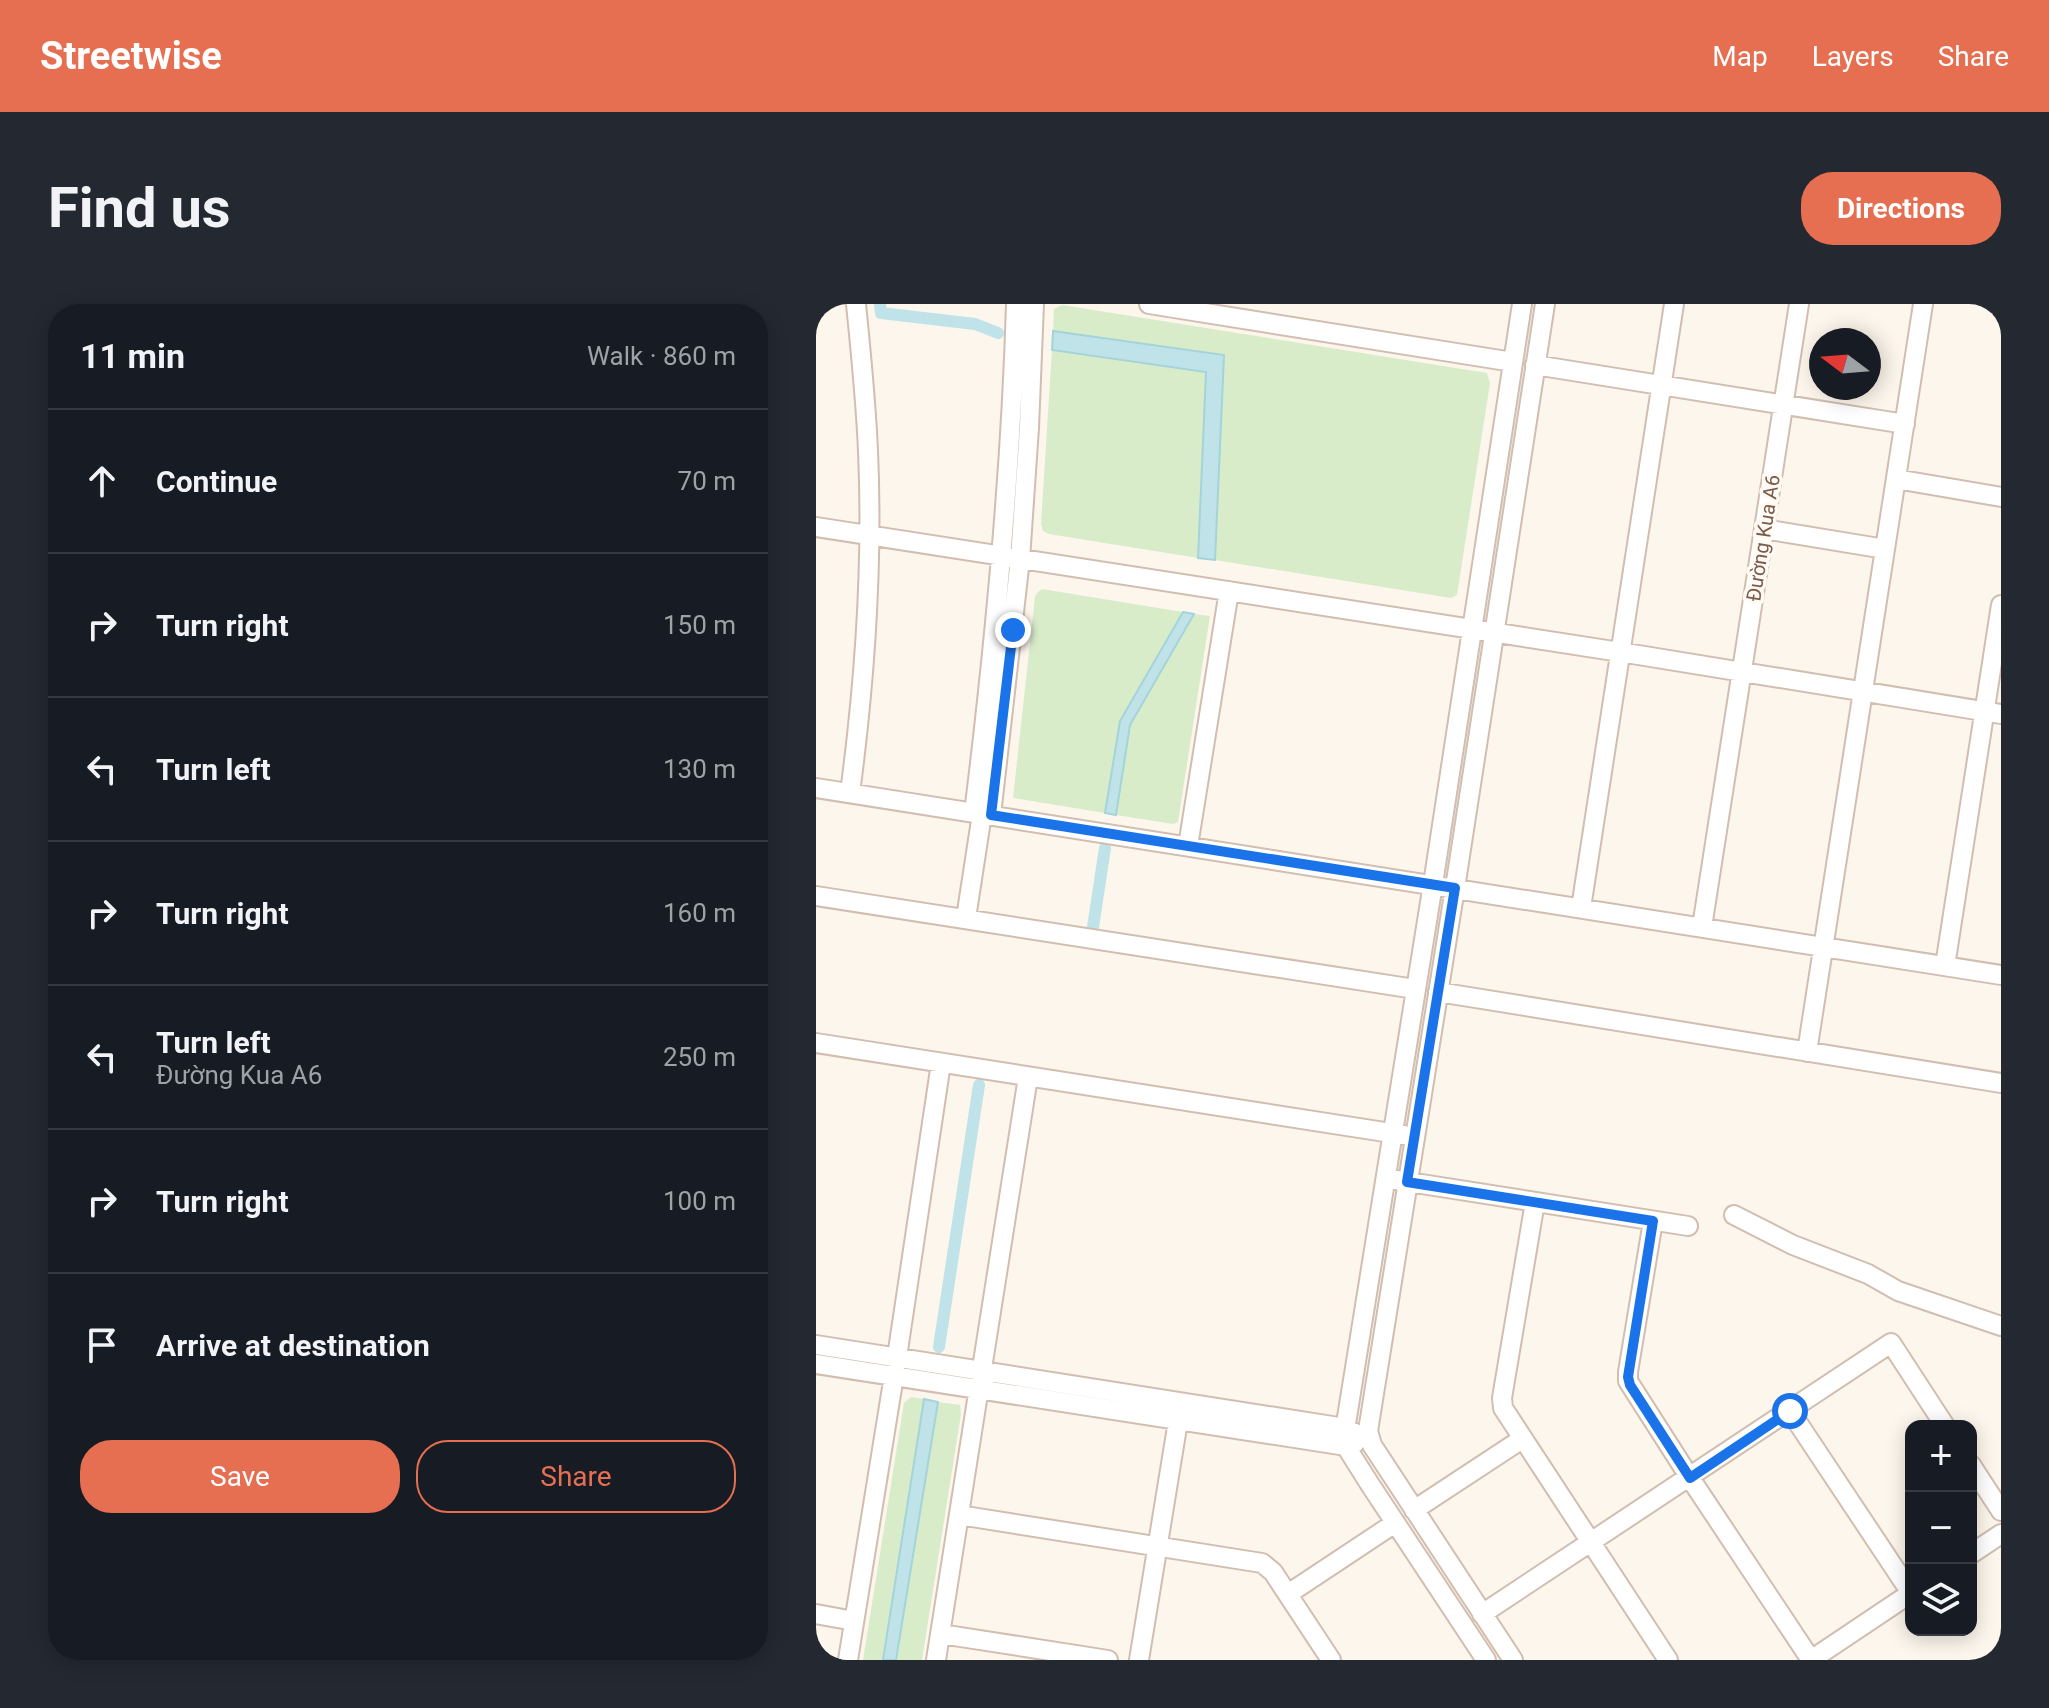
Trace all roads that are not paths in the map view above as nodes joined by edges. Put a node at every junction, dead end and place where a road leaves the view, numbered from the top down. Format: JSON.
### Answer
{"nodes":[{"id":1,"x":856,"y":304,"type":"edge"},
{"id":2,"x":1016,"y":304,"type":"edge"},
{"id":3,"x":1034,"y":304,"type":"edge"},
{"id":4,"x":1149,"y":304,"type":"edge"},
{"id":5,"x":1274,"y":304,"type":"edge"},
{"id":6,"x":1522,"y":304,"type":"edge"},
{"id":7,"x":1545,"y":304,"type":"edge"},
{"id":8,"x":1674,"y":304,"type":"edge"},
{"id":9,"x":1799,"y":304,"type":"edge"},
{"id":10,"x":1923,"y":304,"type":"edge"},
{"id":11,"x":1271,"y":323,"type":"junction"},
{"id":12,"x":1513,"y":362,"type":"junction"},
{"id":13,"x":1535,"y":365,"type":"junction"},
{"id":14,"x":1662,"y":385,"type":"junction"},
{"id":15,"x":1784,"y":405,"type":"junction"},
{"id":16,"x":1905,"y":424,"type":"junction"},
{"id":17,"x":1896,"y":479,"type":"junction"},
{"id":18,"x":2001,"y":497,"type":"edge"},
{"id":19,"x":816,"y":527,"type":"edge"},
{"id":20,"x":1764,"y":529,"type":"junction"},
{"id":21,"x":870,"y":536,"type":"junction"},
{"id":22,"x":1885,"y":549,"type":"junction"},
{"id":23,"x":1011,"y":558,"type":"junction"},
{"id":24,"x":1229,"y":591,"type":"junction"},
{"id":25,"x":2001,"y":605,"type":"edge"},
{"id":26,"x":1472,"y":629,"type":"junction"},
{"id":27,"x":1493,"y":633,"type":"junction"},
{"id":28,"x":1620,"y":652,"type":"junction"},
{"id":29,"x":1742,"y":672,"type":"junction"},
{"id":30,"x":1863,"y":692,"type":"junction"},
{"id":31,"x":1993,"y":712,"type":"edge"},
{"id":32,"x":816,"y":788,"type":"edge"},
{"id":33,"x":850,"y":793,"type":"junction"},
{"id":34,"x":982,"y":814,"type":"junction"},
{"id":35,"x":1188,"y":846,"type":"junction"},
{"id":36,"x":1433,"y":884,"type":"junction"},
{"id":37,"x":1455,"y":888,"type":"junction"},
{"id":38,"x":816,"y":896,"type":"edge"},
{"id":39,"x":1581,"y":908,"type":"junction"},
{"id":40,"x":966,"y":918,"type":"junction"},
{"id":41,"x":1702,"y":927,"type":"junction"},
{"id":42,"x":1823,"y":946,"type":"junction"},
{"id":43,"x":1945,"y":966,"type":"junction"},
{"id":44,"x":2001,"y":975,"type":"edge"},
{"id":45,"x":1415,"y":989,"type":"junction"},
{"id":46,"x":1438,"y":992,"type":"junction"},
{"id":47,"x":816,"y":1043,"type":"edge"},
{"id":48,"x":1807,"y":1052,"type":"junction"},
{"id":49,"x":941,"y":1063,"type":"junction"},
{"id":50,"x":1028,"y":1077,"type":"junction"},
{"id":51,"x":2001,"y":1083,"type":"edge"},
{"id":52,"x":1392,"y":1133,"type":"junction"},
{"id":53,"x":1415,"y":1137,"type":"junction"},
{"id":54,"x":1385,"y":1178,"type":"junction"},
{"id":55,"x":1407,"y":1182,"type":"junction"},
{"id":56,"x":1535,"y":1202,"type":"junction"},
{"id":57,"x":1734,"y":1215,"type":"dead end"},
{"id":58,"x":1653,"y":1221,"type":"junction"},
{"id":59,"x":1688,"y":1226,"type":"dead end"},
{"id":60,"x":2001,"y":1326,"type":"edge"},
{"id":61,"x":816,"y":1345,"type":"edge"},
{"id":62,"x":816,"y":1364,"type":"edge"},
{"id":63,"x":895,"y":1366,"type":"junction"},
{"id":64,"x":980,"y":1380,"type":"junction"},
{"id":65,"x":1790,"y":1411,"type":"junction"},
{"id":66,"x":1941,"y":1420,"type":"edge"},
{"id":67,"x":1178,"y":1421,"type":"junction"},
{"id":68,"x":1345,"y":1437,"type":"junction"},
{"id":69,"x":1369,"y":1438,"type":"junction"},
{"id":70,"x":1522,"y":1439,"type":"junction"},
{"id":71,"x":1977,"y":1474,"type":"edge"},
{"id":72,"x":1690,"y":1478,"type":"junction"},
{"id":73,"x":1414,"y":1510,"type":"junction"},
{"id":74,"x":2001,"y":1511,"type":"edge"},
{"id":75,"x":959,"y":1515,"type":"junction"},
{"id":76,"x":1395,"y":1523,"type":"junction"},
{"id":77,"x":2001,"y":1534,"type":"edge"},
{"id":78,"x":1590,"y":1543,"type":"junction"},
{"id":79,"x":1159,"y":1546,"type":"junction"},
{"id":80,"x":1977,"y":1550,"type":"edge"},
{"id":81,"x":1452,"y":1568,"type":"junction"},
{"id":82,"x":1433,"y":1581,"type":"junction"},
{"id":83,"x":1288,"y":1594,"type":"junction"},
{"id":84,"x":816,"y":1614,"type":"edge"},
{"id":85,"x":1482,"y":1614,"type":"junction"},
{"id":86,"x":854,"y":1621,"type":"junction"},
{"id":87,"x":941,"y":1634,"type":"junction"},
{"id":88,"x":848,"y":1660,"type":"edge"},
{"id":89,"x":936,"y":1660,"type":"edge"},
{"id":90,"x":1108,"y":1660,"type":"edge"},
{"id":91,"x":1139,"y":1660,"type":"edge"},
{"id":92,"x":1331,"y":1660,"type":"edge"},
{"id":93,"x":1486,"y":1660,"type":"edge"},
{"id":94,"x":1513,"y":1660,"type":"edge"},
{"id":95,"x":1668,"y":1660,"type":"edge"},
{"id":96,"x":1811,"y":1660,"type":"edge"}],
"edges":[{"from":1,"to":21,"type":"street"},
{"from":2,"to":23,"type":"street"},
{"from":3,"to":23,"type":"street"},
{"from":4,"to":11,"type":"street"},
{"from":5,"to":11,"type":"street"},
{"from":6,"to":12,"type":"street"},
{"from":7,"to":13,"type":"street"},
{"from":8,"to":14,"type":"street"},
{"from":9,"to":15,"type":"street","name":"Đường Kua A6"},
{"from":10,"to":16,"type":"street"},
{"from":11,"to":12,"type":"street"},
{"from":12,"to":26,"type":"street"},
{"from":13,"to":14,"type":"street"},
{"from":13,"to":27,"type":"street"},
{"from":14,"to":15,"type":"street"},
{"from":14,"to":28,"type":"street"},
{"from":15,"to":16,"type":"street"},
{"from":15,"to":20,"type":"street","name":"Đường Kua A6"},
{"from":16,"to":17,"type":"street"},
{"from":17,"to":18,"type":"street"},
{"from":17,"to":22,"type":"street"},
{"from":19,"to":21,"type":"street"},
{"from":20,"to":22,"type":"street"},
{"from":20,"to":29,"type":"street","name":"Đường Kua A6"},
{"from":21,"to":23,"type":"street"},
{"from":21,"to":33,"type":"street"},
{"from":22,"to":30,"type":"street"},
{"from":23,"to":24,"type":"street"},
{"from":23,"to":34,"type":"street"},
{"from":24,"to":26,"type":"street"},
{"from":24,"to":35,"type":"street"},
{"from":25,"to":31,"type":"street"},
{"from":26,"to":27,"type":"street"},
{"from":26,"to":36,"type":"street"},
{"from":27,"to":28,"type":"street"},
{"from":27,"to":37,"type":"street"},
{"from":28,"to":29,"type":"street"},
{"from":28,"to":39,"type":"street"},
{"from":29,"to":30,"type":"street"},
{"from":29,"to":41,"type":"street","name":"Đường Kua A6"},
{"from":30,"to":31,"type":"street"},
{"from":30,"to":42,"type":"street"},
{"from":31,"to":43,"type":"street"},
{"from":32,"to":33,"type":"street"},
{"from":33,"to":34,"type":"street"},
{"from":34,"to":35,"type":"street"},
{"from":34,"to":40,"type":"street"},
{"from":35,"to":36,"type":"street"},
{"from":36,"to":37,"type":"street"},
{"from":36,"to":45,"type":"street"},
{"from":37,"to":39,"type":"street"},
{"from":37,"to":46,"type":"street"},
{"from":38,"to":40,"type":"street"},
{"from":39,"to":41,"type":"street"},
{"from":40,"to":45,"type":"street"},
{"from":41,"to":42,"type":"street"},
{"from":42,"to":43,"type":"street"},
{"from":42,"to":48,"type":"street"},
{"from":43,"to":44,"type":"street"},
{"from":45,"to":52,"type":"street"},
{"from":46,"to":48,"type":"street"},
{"from":46,"to":53,"type":"street"},
{"from":47,"to":49,"type":"street"},
{"from":48,"to":51,"type":"street"},
{"from":49,"to":50,"type":"street"},
{"from":49,"to":63,"type":"street"},
{"from":50,"to":52,"type":"street"},
{"from":50,"to":64,"type":"street"},
{"from":52,"to":53,"type":"street"},
{"from":52,"to":54,"type":"street"},
{"from":53,"to":55,"type":"street"},
{"from":54,"to":55,"type":"street"},
{"from":54,"to":68,"type":"street"},
{"from":55,"to":56,"type":"street"},
{"from":55,"to":69,"type":"street"},
{"from":56,"to":58,"type":"street"},
{"from":56,"to":70,"type":"street"},
{"from":57,"to":60,"type":"street"},
{"from":58,"to":59,"type":"street"},
{"from":58,"to":72,"type":"street"},
{"from":61,"to":63,"type":"street"},
{"from":62,"to":63,"type":"street"},
{"from":63,"to":64,"type":"street"},
{"from":63,"to":86,"type":"street"},
{"from":64,"to":67,"type":"street"},
{"from":64,"to":68,"type":"street"},
{"from":64,"to":75,"type":"street"},
{"from":65,"to":66,"type":"street"},
{"from":65,"to":72,"type":"street"},
{"from":65,"to":96,"type":"street"},
{"from":67,"to":68,"type":"street"},
{"from":67,"to":79,"type":"street"},
{"from":68,"to":69,"type":"street"},
{"from":68,"to":76,"type":"street"},
{"from":69,"to":73,"type":"street"},
{"from":70,"to":73,"type":"street"},
{"from":70,"to":78,"type":"street"},
{"from":71,"to":74,"type":"street"},
{"from":72,"to":78,"type":"street"},
{"from":72,"to":96,"type":"street"},
{"from":73,"to":81,"type":"street"},
{"from":75,"to":79,"type":"street"},
{"from":75,"to":87,"type":"street"},
{"from":76,"to":82,"type":"street"},
{"from":76,"to":83,"type":"street"},
{"from":77,"to":80,"type":"street"},
{"from":78,"to":85,"type":"street"},
{"from":78,"to":95,"type":"street"},
{"from":79,"to":83,"type":"street"},
{"from":79,"to":91,"type":"street"},
{"from":81,"to":82,"type":"street"},
{"from":81,"to":85,"type":"street"},
{"from":82,"to":93,"type":"street"},
{"from":83,"to":92,"type":"street"},
{"from":84,"to":86,"type":"street"},
{"from":85,"to":94,"type":"street"},
{"from":86,"to":88,"type":"street"},
{"from":87,"to":89,"type":"street"},
{"from":87,"to":90,"type":"street"}]}
